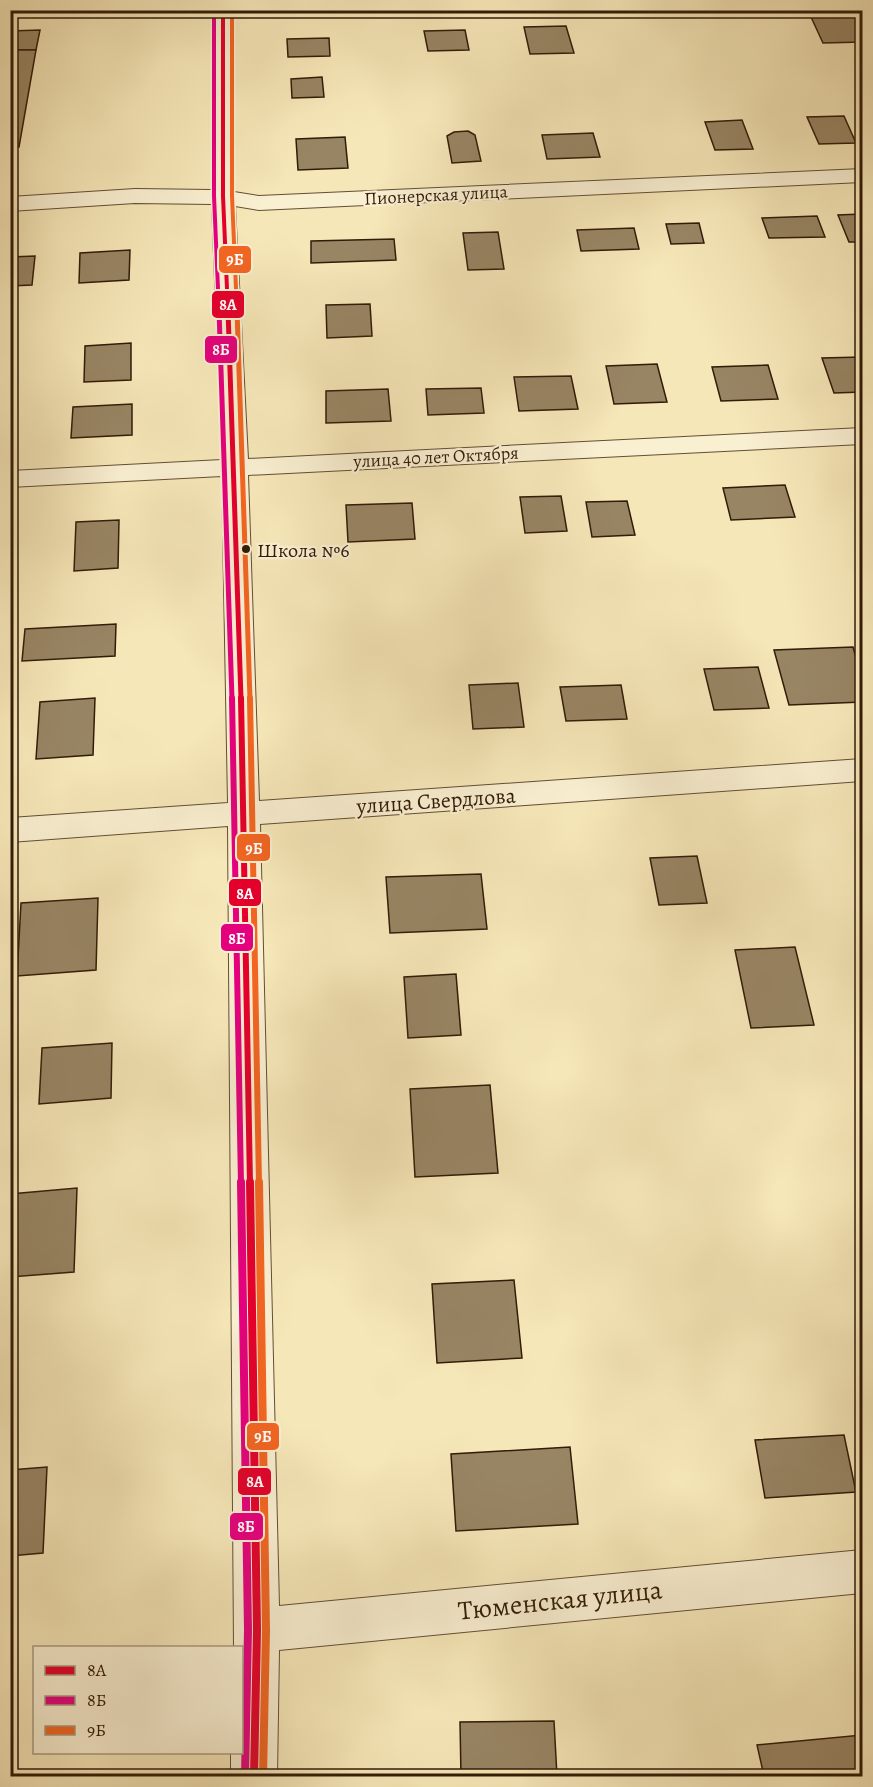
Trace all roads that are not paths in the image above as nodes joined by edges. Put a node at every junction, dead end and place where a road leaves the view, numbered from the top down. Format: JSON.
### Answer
{"nodes":[{"id":1,"x":223,"y":10,"type":"edge"},
{"id":2,"x":862,"y":174,"type":"edge"},
{"id":3,"x":223,"y":196,"type":"junction"},
{"id":4,"x":10,"y":204,"type":"edge"},
{"id":5,"x":862,"y":436,"type":"edge"},
{"id":6,"x":235,"y":467,"type":"junction"},
{"id":7,"x":10,"y":479,"type":"edge"},
{"id":8,"x":862,"y":770,"type":"edge"},
{"id":9,"x":244,"y":814,"type":"junction"},
{"id":10,"x":10,"y":830,"type":"edge"},
{"id":11,"x":862,"y":1570,"type":"edge"},
{"id":12,"x":257,"y":1630,"type":"junction"},
{"id":13,"x":254,"y":1776,"type":"edge"}],
"edges":[{"from":1,"to":3,"type":"street"},
{"from":2,"to":3,"type":"street","name":"Пионерская улица"},
{"from":3,"to":4,"type":"street","name":"Пионерская улица"},
{"from":3,"to":6,"type":"street"},
{"from":5,"to":6,"type":"street","name":"улица 40 лет Октября"},
{"from":6,"to":7,"type":"street","name":"улица 40 лет Октября"},
{"from":6,"to":9,"type":"street"},
{"from":8,"to":9,"type":"street","name":"улица Свердлова"},
{"from":9,"to":10,"type":"street","name":"улица Свердлова"},
{"from":9,"to":12,"type":"street"},
{"from":11,"to":12,"type":"street","name":"Тюменская улица"},
{"from":12,"to":13,"type":"street"}]}
